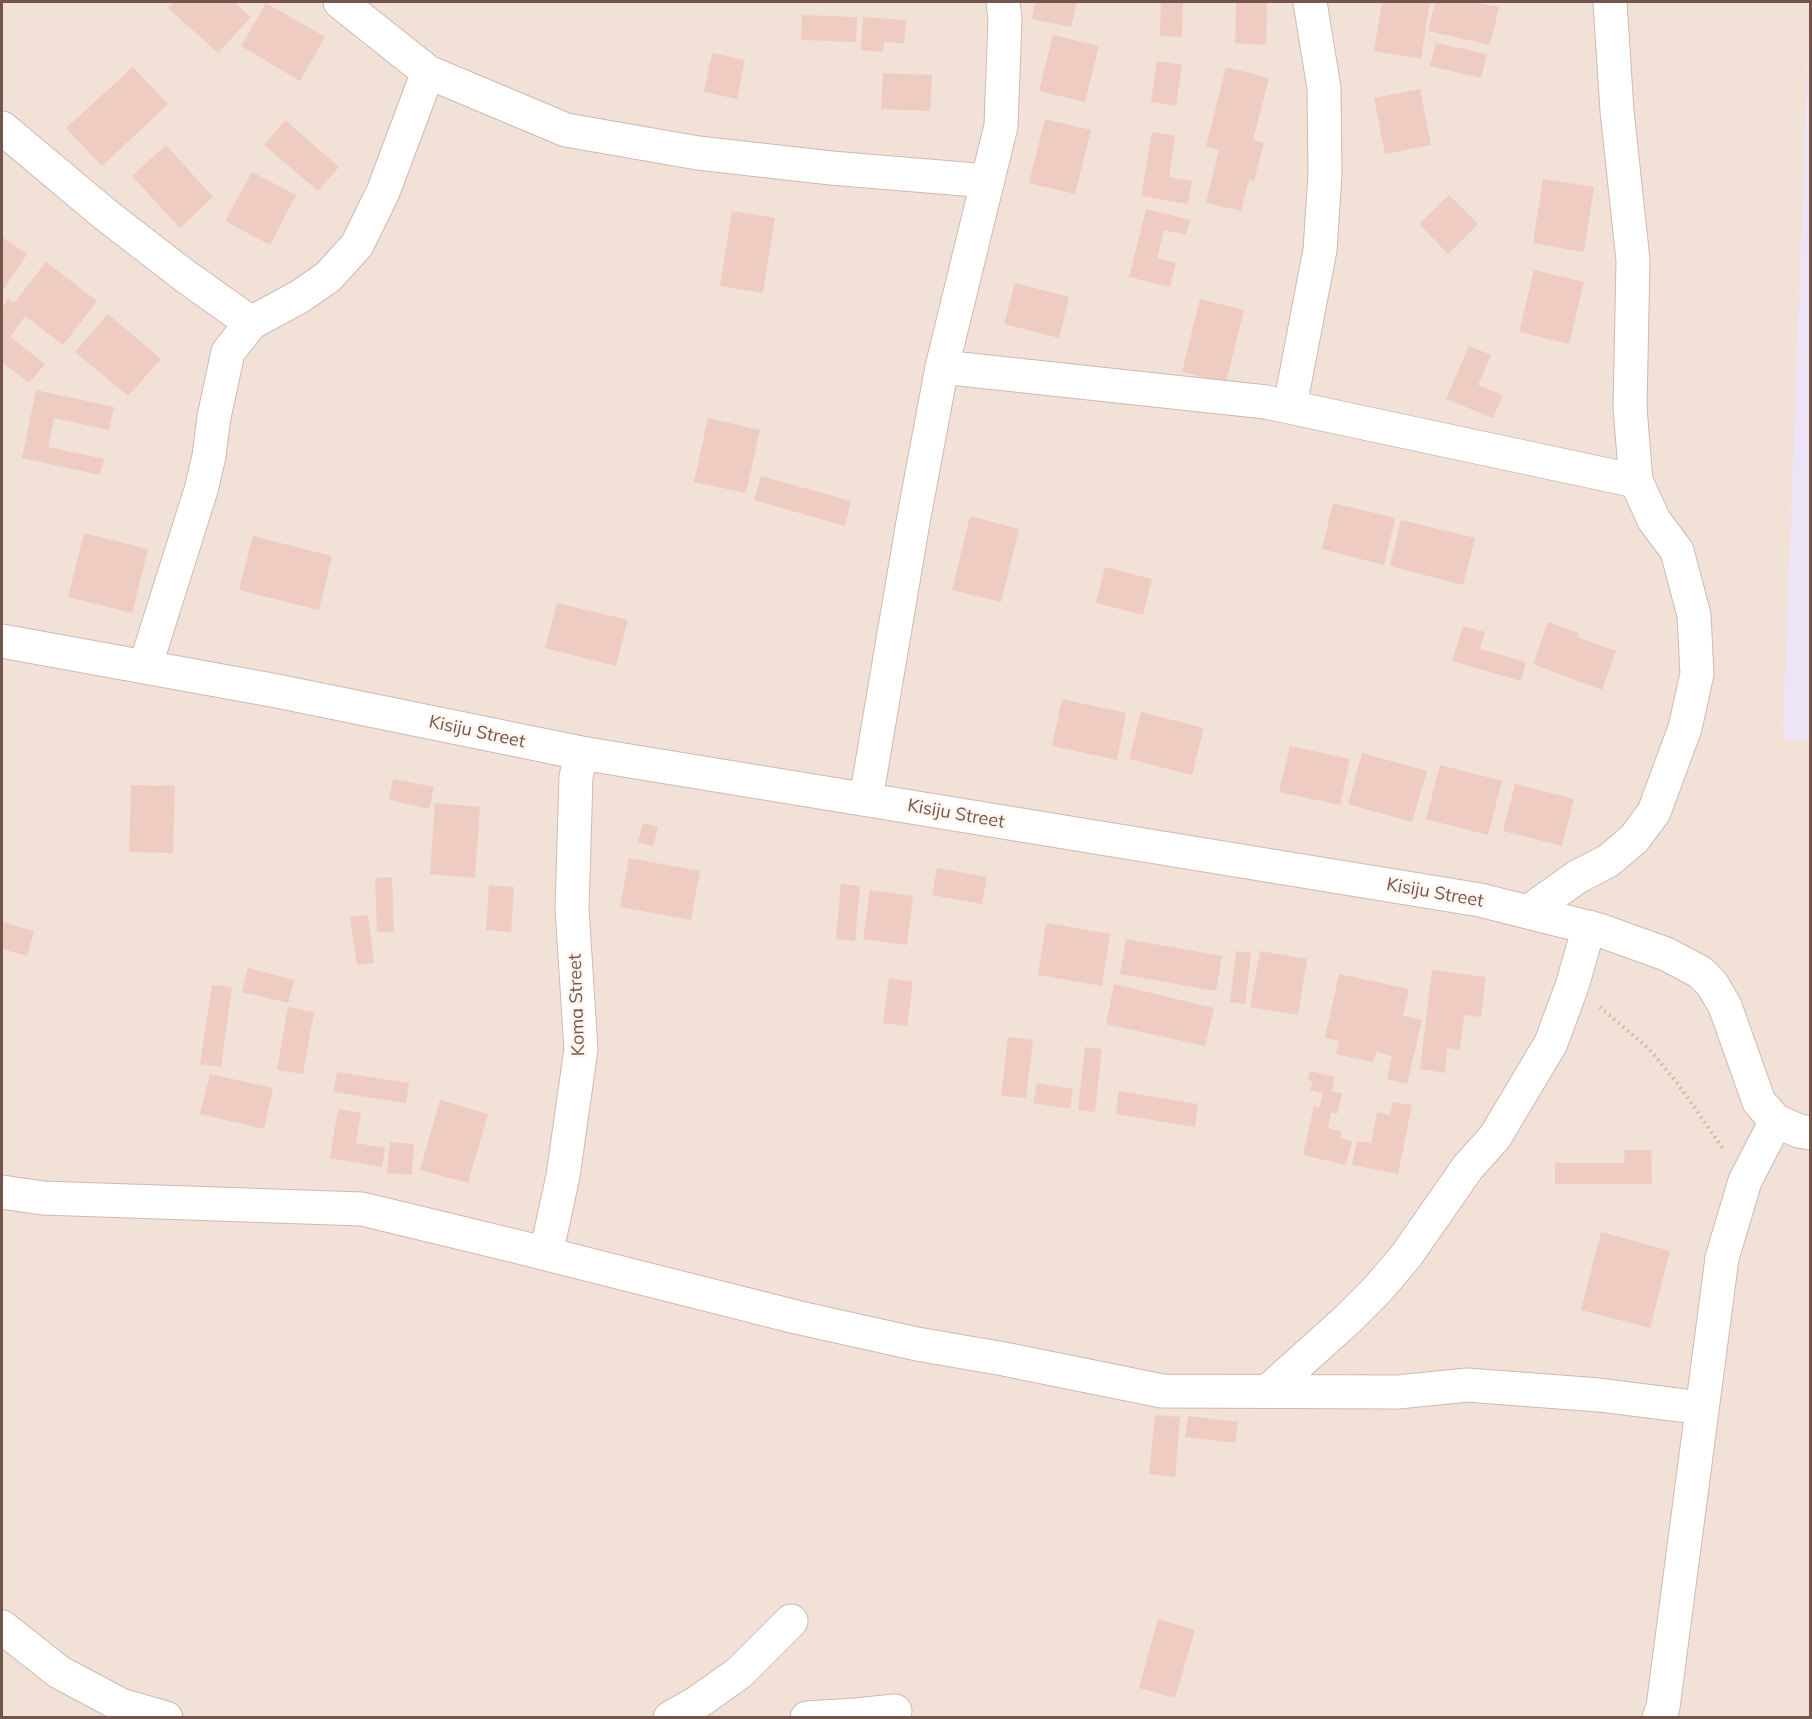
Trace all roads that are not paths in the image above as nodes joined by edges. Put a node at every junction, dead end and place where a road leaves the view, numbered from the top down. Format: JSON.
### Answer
{"nodes":[{"id":1,"x":340,"y":2,"type":"edge"},
{"id":2,"x":1003,"y":2,"type":"edge"},
{"id":3,"x":1310,"y":2,"type":"edge"},
{"id":4,"x":1610,"y":2,"type":"edge"},
{"id":5,"x":428,"y":72,"type":"junction"},
{"id":6,"x":2,"y":128,"type":"edge"},
{"id":7,"x":988,"y":181,"type":"junction"},
{"id":8,"x":251,"y":323,"type":"junction"},
{"id":9,"x":942,"y":367,"type":"junction"},
{"id":10,"x":1290,"y":406,"type":"junction"},
{"id":11,"x":1636,"y":481,"type":"junction"},
{"id":12,"x":2,"y":641,"type":"edge"},
{"id":13,"x":145,"y":667,"type":"junction"},
{"id":14,"x":580,"y":753,"type":"junction"},
{"id":15,"x":866,"y":799,"type":"junction"},
{"id":16,"x":1528,"y":912,"type":"junction"},
{"id":17,"x":1589,"y":927,"type":"junction"},
{"id":18,"x":1776,"y":1121,"type":"junction"},
{"id":19,"x":1810,"y":1133,"type":"edge"},
{"id":20,"x":2,"y":1192,"type":"edge"},
{"id":21,"x":546,"y":1254,"type":"junction"},
{"id":22,"x":1268,"y":1391,"type":"junction"},
{"id":23,"x":1702,"y":1408,"type":"junction"},
{"id":24,"x":791,"y":1621,"type":"dead end"},
{"id":25,"x":2,"y":1627,"type":"edge"},
{"id":26,"x":895,"y":1711,"type":"dead end"},
{"id":27,"x":672,"y":1717,"type":"edge"},
{"id":28,"x":166,"y":1718,"type":"edge"},
{"id":29,"x":715,"y":1718,"type":"edge"},
{"id":30,"x":807,"y":1718,"type":"edge"},
{"id":31,"x":1659,"y":1718,"type":"edge"}],
"edges":[{"from":1,"to":5,"type":"street"},
{"from":2,"to":7,"type":"street"},
{"from":3,"to":10,"type":"street"},
{"from":4,"to":11,"type":"street"},
{"from":5,"to":7,"type":"street"},
{"from":5,"to":8,"type":"street"},
{"from":6,"to":8,"type":"street"},
{"from":7,"to":9,"type":"street"},
{"from":8,"to":13,"type":"street"},
{"from":9,"to":10,"type":"street"},
{"from":9,"to":15,"type":"street"},
{"from":10,"to":11,"type":"street"},
{"from":11,"to":16,"type":"street"},
{"from":12,"to":13,"type":"street","name":"Kisiju Street"},
{"from":13,"to":14,"type":"street","name":"Kisiju Street"},
{"from":14,"to":15,"type":"street","name":"Kisiju Street"},
{"from":14,"to":21,"type":"street","name":"Koma Street"},
{"from":15,"to":16,"type":"street","name":"Kisiju Street"},
{"from":16,"to":17,"type":"street","name":"Kisiju Street"},
{"from":17,"to":18,"type":"street","name":"Kisiju Street"},
{"from":17,"to":22,"type":"street"},
{"from":18,"to":19,"type":"street"},
{"from":18,"to":23,"type":"street"},
{"from":20,"to":21,"type":"street"},
{"from":21,"to":22,"type":"street"},
{"from":22,"to":23,"type":"street"},
{"from":23,"to":31,"type":"street"},
{"from":24,"to":27,"type":"street"},
{"from":25,"to":28,"type":"street"},
{"from":26,"to":30,"type":"street"},
{"from":27,"to":29,"type":"street"}]}
